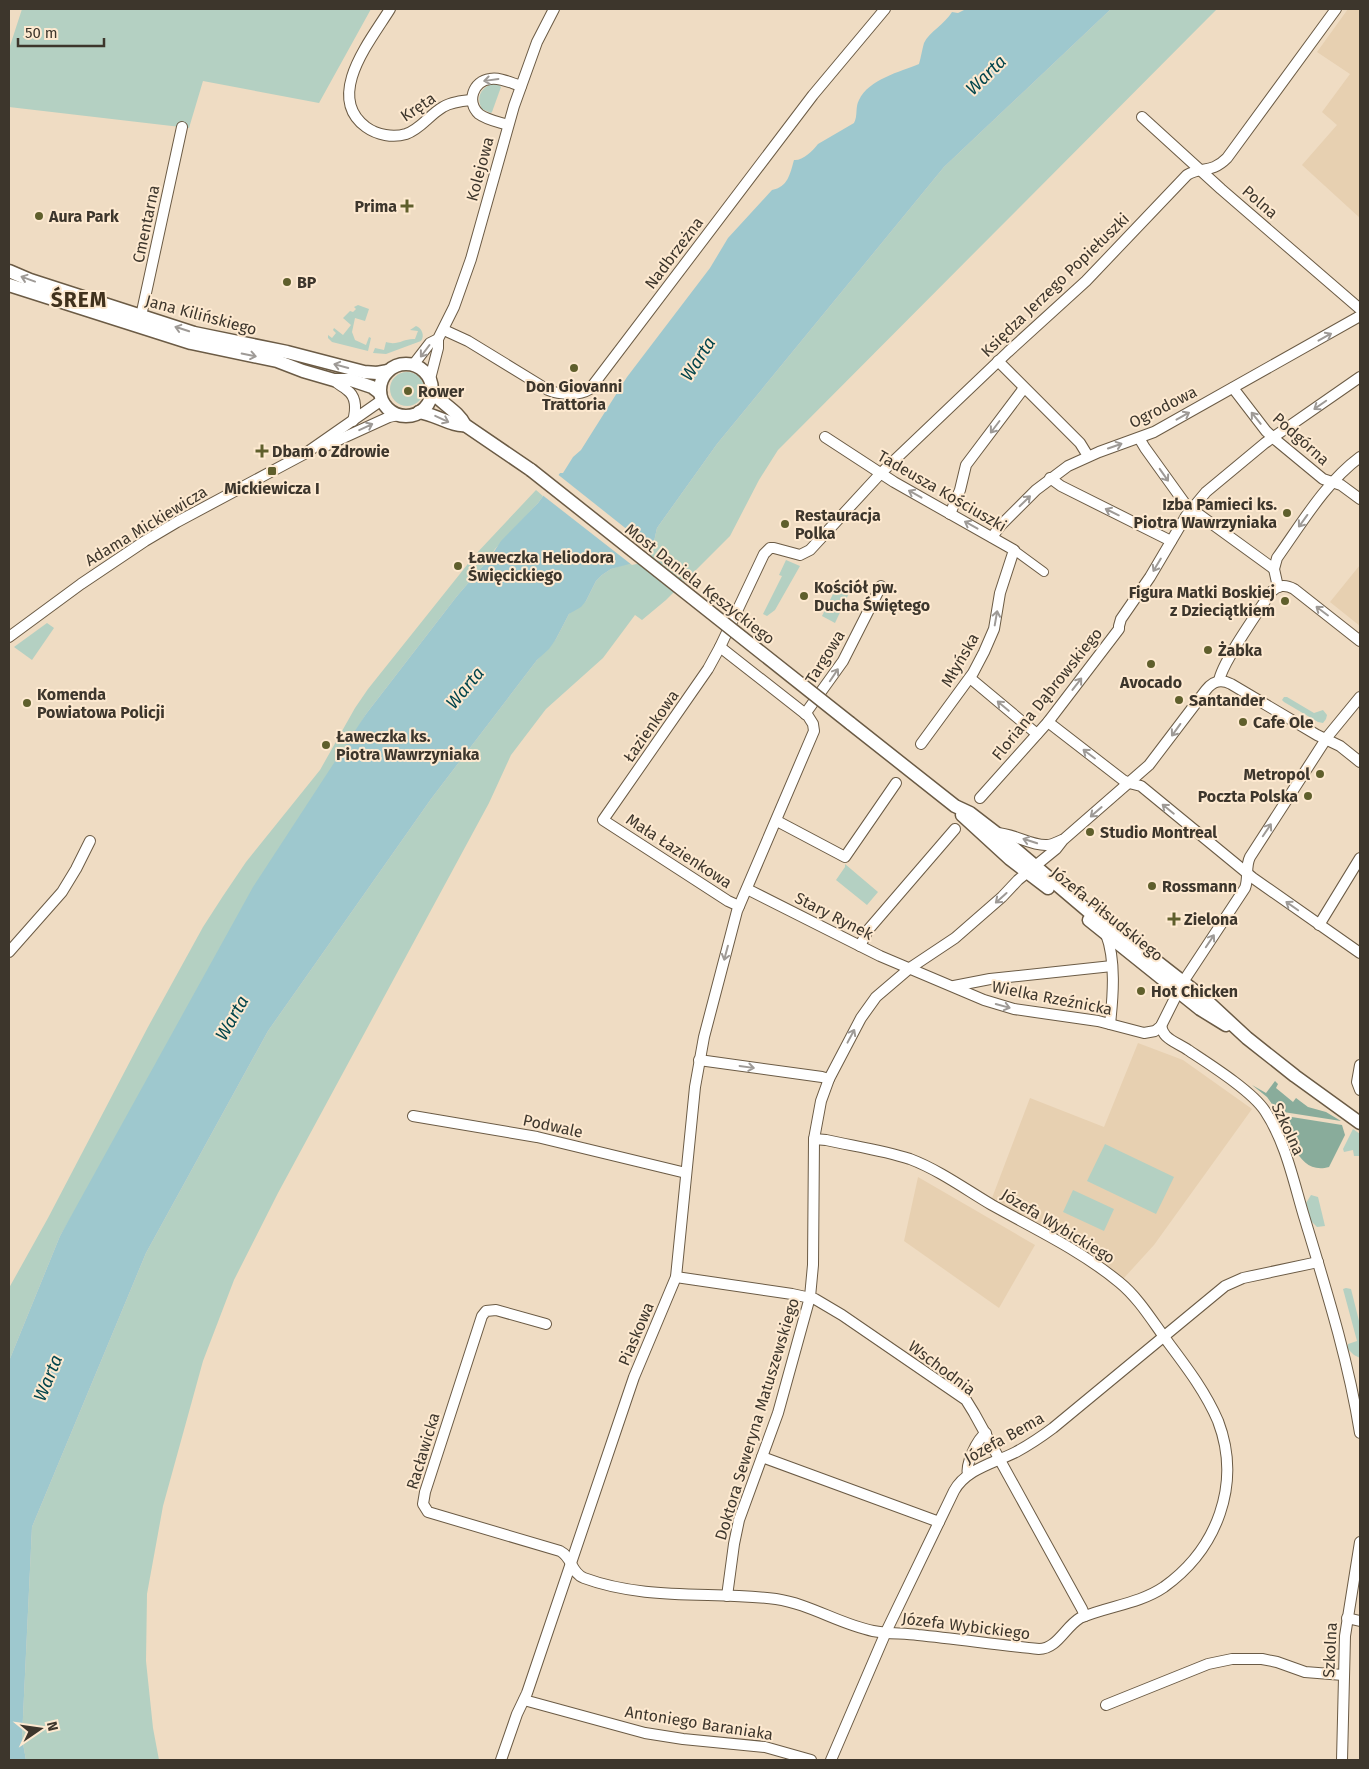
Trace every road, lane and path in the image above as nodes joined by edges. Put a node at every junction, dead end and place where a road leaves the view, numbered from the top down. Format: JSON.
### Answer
{"nodes":[{"id":1,"x":390,"y":9,"type":"edge"},
{"id":2,"x":554,"y":9,"type":"edge"},
{"id":3,"x":885,"y":9,"type":"edge"},
{"id":4,"x":1336,"y":9,"type":"edge"},
{"id":5,"x":521,"y":86,"type":"junction"},
{"id":6,"x":472,"y":100,"type":"junction"},
{"id":7,"x":1142,"y":117,"type":"dead end"},
{"id":8,"x":508,"y":125,"type":"junction"},
{"id":9,"x":182,"y":127,"type":"dead end"},
{"id":10,"x":1201,"y":171,"type":"junction"},
{"id":11,"x":9,"y":271,"type":"edge"},
{"id":12,"x":9,"y":285,"type":"edge"},
{"id":13,"x":1360,"y":309,"type":"edge"},
{"id":14,"x":1360,"y":316,"type":"edge"},
{"id":15,"x":137,"y":321,"type":"junction"},
{"id":16,"x":441,"y":334,"type":"junction"},
{"id":17,"x":998,"y":361,"type":"junction"},
{"id":18,"x":413,"y":365,"type":"junction"},
{"id":19,"x":388,"y":371,"type":"junction"},
{"id":20,"x":1360,"y":377,"type":"edge"},
{"id":21,"x":334,"y":380,"type":"junction"},
{"id":22,"x":431,"y":386,"type":"junction"},
{"id":23,"x":1024,"y":388,"type":"junction"},
{"id":24,"x":1233,"y":388,"type":"junction"},
{"id":25,"x":381,"y":396,"type":"junction"},
{"id":26,"x":419,"y":412,"type":"junction"},
{"id":27,"x":398,"y":414,"type":"junction"},
{"id":28,"x":354,"y":420,"type":"junction"},
{"id":29,"x":465,"y":425,"type":"junction"},
{"id":30,"x":1273,"y":437,"type":"junction"},
{"id":31,"x":825,"y":438,"type":"dead end"},
{"id":32,"x":1139,"y":438,"type":"junction"},
{"id":33,"x":306,"y":453,"type":"junction"},
{"id":34,"x":1088,"y":456,"type":"junction"},
{"id":35,"x":1360,"y":457,"type":"edge"},
{"id":36,"x":881,"y":474,"type":"junction"},
{"id":37,"x":1050,"y":478,"type":"junction"},
{"id":38,"x":1332,"y":482,"type":"junction"},
{"id":39,"x":1360,"y":499,"type":"edge"},
{"id":40,"x":1191,"y":508,"type":"junction"},
{"id":41,"x":950,"y":514,"type":"junction"},
{"id":42,"x":992,"y":537,"type":"junction"},
{"id":43,"x":1171,"y":541,"type":"junction"},
{"id":44,"x":1014,"y":550,"type":"junction"},
{"id":45,"x":800,"y":555,"type":"joint"},
{"id":46,"x":1274,"y":569,"type":"junction"},
{"id":47,"x":1044,"y":572,"type":"dead end"},
{"id":48,"x":881,"y":586,"type":"dead end"},
{"id":49,"x":1278,"y":587,"type":"junction"},
{"id":50,"x":9,"y":637,"type":"edge"},
{"id":51,"x":1360,"y":641,"type":"edge"},
{"id":52,"x":720,"y":647,"type":"junction"},
{"id":53,"x":970,"y":678,"type":"junction"},
{"id":54,"x":1219,"y":681,"type":"junction"},
{"id":55,"x":1360,"y":697,"type":"edge"},
{"id":56,"x":805,"y":714,"type":"junction"},
{"id":57,"x":1048,"y":722,"type":"junction"},
{"id":58,"x":850,"y":723,"type":"joint"},
{"id":59,"x":1037,"y":734,"type":"junction"},
{"id":60,"x":1326,"y":740,"type":"junction"},
{"id":61,"x":921,"y":744,"type":"dead end"},
{"id":62,"x":1360,"y":762,"type":"edge"},
{"id":63,"x":896,"y":783,"type":"dead end"},
{"id":64,"x":1129,"y":783,"type":"junction"},
{"id":65,"x":980,"y":798,"type":"dead end"},
{"id":66,"x":955,"y":806,"type":"junction"},
{"id":67,"x":778,"y":817,"type":"junction"},
{"id":68,"x":603,"y":820,"type":"joint"},
{"id":69,"x":955,"y":829,"type":"dead end"},
{"id":70,"x":996,"y":833,"type":"junction"},
{"id":71,"x":1063,"y":840,"type":"junction"},
{"id":72,"x":90,"y":841,"type":"dead end"},
{"id":73,"x":1360,"y":858,"type":"edge"},
{"id":74,"x":1033,"y":869,"type":"junction"},
{"id":75,"x":1246,"y":873,"type":"junction"},
{"id":76,"x":747,"y":889,"type":"junction"},
{"id":77,"x":739,"y":906,"type":"junction"},
{"id":78,"x":1319,"y":925,"type":"junction"},
{"id":79,"x":1106,"y":934,"type":"junction"},
{"id":80,"x":860,"y":946,"type":"junction"},
{"id":81,"x":9,"y":952,"type":"edge"},
{"id":82,"x":1360,"y":953,"type":"edge"},
{"id":83,"x":1112,"y":966,"type":"junction"},
{"id":84,"x":910,"y":968,"type":"junction"},
{"id":85,"x":954,"y":986,"type":"junction"},
{"id":86,"x":1180,"y":987,"type":"junction"},
{"id":87,"x":1110,"y":1024,"type":"junction"},
{"id":88,"x":1161,"y":1026,"type":"junction"},
{"id":89,"x":699,"y":1060,"type":"junction"},
{"id":90,"x":1360,"y":1065,"type":"edge"},
{"id":91,"x":829,"y":1079,"type":"junction"},
{"id":92,"x":1360,"y":1090,"type":"edge"},
{"id":93,"x":413,"y":1116,"type":"dead end"},
{"id":94,"x":1357,"y":1120,"type":"edge"},
{"id":95,"x":814,"y":1139,"type":"junction"},
{"id":96,"x":686,"y":1173,"type":"junction"},
{"id":97,"x":1318,"y":1262,"type":"junction"},
{"id":98,"x":676,"y":1277,"type":"junction"},
{"id":99,"x":810,"y":1297,"type":"junction"},
{"id":100,"x":546,"y":1324,"type":"dead end"},
{"id":101,"x":1164,"y":1336,"type":"junction"},
{"id":102,"x":986,"y":1433,"type":"junction"},
{"id":103,"x":1360,"y":1433,"type":"edge"},
{"id":104,"x":762,"y":1457,"type":"junction"},
{"id":105,"x":1000,"y":1460,"type":"junction"},
{"id":106,"x":968,"y":1475,"type":"junction"},
{"id":107,"x":939,"y":1522,"type":"junction"},
{"id":108,"x":1360,"y":1542,"type":"edge"},
{"id":109,"x":570,"y":1562,"type":"junction"},
{"id":110,"x":726,"y":1596,"type":"junction"},
{"id":111,"x":1085,"y":1616,"type":"junction"},
{"id":112,"x":1347,"y":1618,"type":"junction"},
{"id":113,"x":1360,"y":1622,"type":"edge"},
{"id":114,"x":886,"y":1632,"type":"junction"},
{"id":115,"x":1343,"y":1675,"type":"junction"},
{"id":116,"x":524,"y":1700,"type":"junction"},
{"id":117,"x":1106,"y":1705,"type":"dead end"},
{"id":118,"x":501,"y":1760,"type":"edge"},
{"id":119,"x":811,"y":1760,"type":"edge"},
{"id":120,"x":831,"y":1760,"type":"edge"},
{"id":121,"x":1342,"y":1760,"type":"edge"}],
"edges":[{"from":1,"to":6,"type":"street","name":"Kręta"},
{"from":2,"to":5,"type":"street","name":"Kolejowa"},
{"from":3,"to":16,"type":"street","name":"Nadbrzeżna"},
{"from":4,"to":10,"type":"street","name":"Księdza Jerzego Popiełuszki"},
{"from":5,"to":6,"type":"street","one_way":true},
{"from":5,"to":8,"type":"street","name":"Kolejowa"},
{"from":6,"to":8,"type":"street"},
{"from":7,"to":10,"type":"street","name":"Polna"},
{"from":8,"to":16,"type":"street","name":"Kolejowa"},
{"from":9,"to":15,"type":"street","name":"Cmentarna"},
{"from":10,"to":13,"type":"street","name":"Polna"},
{"from":10,"to":17,"type":"street","name":"Księdza Jerzego Popiełuszki"},
{"from":15,"to":11,"type":"street","name":"Jana Kilińskiego","one_way":true},
{"from":12,"to":15,"type":"street","name":"Jana Kilińskiego"},
{"from":24,"to":14,"type":"street","name":"Ogrodowa","one_way":true},
{"from":19,"to":15,"type":"street","name":"Jana Kilińskiego","one_way":true},
{"from":15,"to":21,"type":"street","name":"Jana Kilińskiego","one_way":true},
{"from":16,"to":18,"type":"street","name":"Kolejowa","one_way":true},
{"from":16,"to":22,"type":"street","name":"Kolejowa"},
{"from":17,"to":23,"type":"street"},
{"from":17,"to":36,"type":"street","name":"Księdza Jerzego Popiełuszki"},
{"from":18,"to":19,"type":"street"},
{"from":18,"to":22,"type":"street"},
{"from":19,"to":25,"type":"street"},
{"from":20,"to":30,"type":"street","name":"Floriana Dąbrowskiego","one_way":true},
{"from":21,"to":25,"type":"street","name":"Jana Kilińskiego"},
{"from":21,"to":28,"type":"street","name":"Jana Kilińskiego"},
{"from":22,"to":26,"type":"street"},
{"from":22,"to":29,"type":"street"},
{"from":23,"to":34,"type":"street"},
{"from":23,"to":41,"type":"street","one_way":true},
{"from":30,"to":24,"type":"street","name":"Podgórna","one_way":true},
{"from":32,"to":24,"type":"street","name":"Ogrodowa","one_way":true},
{"from":25,"to":27,"type":"street"},
{"from":25,"to":28,"type":"street","name":"Adama Mickiewicza"},
{"from":26,"to":27,"type":"street"},
{"from":26,"to":29,"type":"street","one_way":true},
{"from":33,"to":27,"type":"street","name":"Adama Mickiewicza","one_way":true},
{"from":28,"to":33,"type":"street","name":"Adama Mickiewicza"},
{"from":29,"to":58,"type":"street","name":"Most Daniela Kęszyckiego","bridge":true},
{"from":30,"to":38,"type":"street","name":"Podgórna"},
{"from":30,"to":40,"type":"street","name":"Floriana Dąbrowskiego"},
{"from":31,"to":36,"type":"street","name":"Tadeusza Kościuszki"},
{"from":34,"to":32,"type":"street","name":"Ogrodowa","one_way":true},
{"from":32,"to":40,"type":"street","one_way":true},
{"from":33,"to":50,"type":"street","name":"Adama Mickiewicza"},
{"from":34,"to":37,"type":"street","name":"Ogrodowa"},
{"from":35,"to":38,"type":"street"},
{"from":41,"to":36,"type":"street","name":"Tadeusza Kościuszki","one_way":true},
{"from":36,"to":45,"type":"street","name":"Księdza Jerzego Popiełuszki"},
{"from":42,"to":37,"type":"street","name":"Ogrodowa","one_way":true},
{"from":43,"to":37,"type":"street","one_way":true},
{"from":38,"to":39,"type":"street","name":"Podgórna"},
{"from":38,"to":46,"type":"street","one_way":true},
{"from":40,"to":43,"type":"street","name":"Floriana Dąbrowskiego"},
{"from":40,"to":46,"type":"street"},
{"from":42,"to":41,"type":"street","name":"Tadeusza Kościuszki","one_way":true},
{"from":42,"to":44,"type":"street","name":"Tadeusza Kościuszki"},
{"from":43,"to":57,"type":"street","name":"Floriana Dąbrowskiego"},
{"from":44,"to":47,"type":"street","name":"Tadeusza Kościuszki"},
{"from":53,"to":44,"type":"street","name":"Młyńska","one_way":true},
{"from":45,"to":52,"type":"street","name":"Łazienkowa"},
{"from":46,"to":49,"type":"street"},
{"from":56,"to":48,"type":"street","name":"Targowa","one_way":true},
{"from":51,"to":49,"type":"street","one_way":true},
{"from":49,"to":54,"type":"street"},
{"from":52,"to":56,"type":"street"},
{"from":52,"to":68,"type":"street","name":"Łazienkowa"},
{"from":59,"to":53,"type":"street","one_way":true},
{"from":53,"to":61,"type":"street","name":"Młyńska"},
{"from":54,"to":60,"type":"street"},
{"from":54,"to":64,"type":"street","name":"Doktora Seweryna Matuszewskiego","one_way":true},
{"from":55,"to":60,"type":"street"},
{"from":56,"to":67,"type":"street"},
{"from":57,"to":59,"type":"street","name":"Floriana Dąbrowskiego"},
{"from":64,"to":57,"type":"street","one_way":true},
{"from":58,"to":66,"type":"street","name":"Józefa Piłsudskiego"},
{"from":59,"to":65,"type":"street","name":"Floriana Dąbrowskiego"},
{"from":60,"to":62,"type":"street"},
{"from":75,"to":60,"type":"street","one_way":true},
{"from":63,"to":67,"type":"street"},
{"from":64,"to":71,"type":"street","name":"Doktora Seweryna Matuszewskiego","one_way":true},
{"from":75,"to":64,"type":"street","one_way":true},
{"from":66,"to":70,"type":"street","name":"Józefa Piłsudskiego"},
{"from":66,"to":74,"type":"street","name":"Józefa Piłsudskiego"},
{"from":67,"to":76,"type":"street"},
{"from":68,"to":77,"type":"street","name":"Mała Łazienkowa"},
{"from":69,"to":80,"type":"street"},
{"from":71,"to":70,"type":"street","one_way":true},
{"from":70,"to":74,"type":"street","name":"Józefa Piłsudskiego"},
{"from":71,"to":74,"type":"street","name":"Doktora Seweryna Matuszewskiego"},
{"from":72,"to":81,"type":"street"},
{"from":73,"to":78,"type":"street"},
{"from":74,"to":79,"type":"street","name":"Józefa Piłsudskiego"},
{"from":74,"to":84,"type":"street","name":"Doktora Seweryna Matuszewskiego","one_way":true},
{"from":74,"to":86,"type":"street","name":"Józefa Piłsudskiego"},
{"from":78,"to":75,"type":"street","one_way":true},
{"from":86,"to":75,"type":"street","one_way":true},
{"from":76,"to":77,"type":"street"},
{"from":76,"to":80,"type":"street","name":"Stary Rynek"},
{"from":77,"to":89,"type":"street","name":"Piaskowa","one_way":true},
{"from":78,"to":82,"type":"street"},
{"from":79,"to":83,"type":"street"},
{"from":79,"to":86,"type":"street","name":"Józefa Piłsudskiego"},
{"from":80,"to":84,"type":"street","name":"Stary Rynek"},
{"from":83,"to":85,"type":"street"},
{"from":83,"to":87,"type":"street"},
{"from":84,"to":85,"type":"street","name":"Wielka Rzeźnicka"},
{"from":91,"to":84,"type":"street","name":"Doktora Seweryna Matuszewskiego","one_way":true},
{"from":85,"to":87,"type":"street","name":"Wielka Rzeźnicka","one_way":true},
{"from":86,"to":88,"type":"street"},
{"from":86,"to":94,"type":"street","name":"Józefa Piłsudskiego"},
{"from":87,"to":88,"type":"street","name":"Wielka Rzeźnicka"},
{"from":88,"to":97,"type":"street","name":"Szkolna"},
{"from":89,"to":91,"type":"street","one_way":true},
{"from":89,"to":96,"type":"street","name":"Piaskowa"},
{"from":90,"to":92,"type":"street"},
{"from":91,"to":95,"type":"street","name":"Doktora Seweryna Matuszewskiego"},
{"from":93,"to":96,"type":"street","name":"Podwale"},
{"from":95,"to":99,"type":"street","name":"Doktora Seweryna Matuszewskiego"},
{"from":95,"to":101,"type":"street","name":"Józefa Wybickiego"},
{"from":96,"to":98,"type":"street","name":"Piaskowa"},
{"from":97,"to":101,"type":"street","name":"Józefa Bema"},
{"from":97,"to":103,"type":"street","name":"Szkolna"},
{"from":98,"to":99,"type":"street","name":"Wschodnia"},
{"from":98,"to":109,"type":"street","name":"Piaskowa"},
{"from":99,"to":102,"type":"street","name":"Wschodnia"},
{"from":99,"to":104,"type":"street","name":"Doktora Seweryna Matuszewskiego"},
{"from":100,"to":109,"type":"street","name":"Racławicka"},
{"from":101,"to":105,"type":"street","name":"Józefa Bema"},
{"from":101,"to":111,"type":"street","name":"Józefa Wybickiego"},
{"from":102,"to":105,"type":"street","name":"Wschodnia"},
{"from":102,"to":106,"type":"street"},
{"from":104,"to":107,"type":"street"},
{"from":104,"to":110,"type":"street","name":"Doktora Seweryna Matuszewskiego"},
{"from":105,"to":106,"type":"street","name":"Józefa Bema"},
{"from":105,"to":111,"type":"street","name":"Wschodnia"},
{"from":106,"to":107,"type":"street","name":"Józefa Bema"},
{"from":107,"to":114,"type":"street","name":"Józefa Bema"},
{"from":108,"to":112,"type":"street","name":"Szkolna"},
{"from":109,"to":110,"type":"street","name":"Józefa Wybickiego"},
{"from":109,"to":116,"type":"street","name":"Piaskowa"},
{"from":110,"to":114,"type":"street","name":"Józefa Wybickiego"},
{"from":111,"to":114,"type":"street","name":"Józefa Wybickiego"},
{"from":112,"to":113,"type":"street"},
{"from":112,"to":115,"type":"street","name":"Szkolna"},
{"from":114,"to":120,"type":"street","name":"Józefa Bema"},
{"from":115,"to":117,"type":"street"},
{"from":115,"to":121,"type":"street","name":"Szkolna"},
{"from":116,"to":118,"type":"street","name":"Piaskowa"},
{"from":116,"to":119,"type":"street","name":"Antoniego Baraniaka"}]}
